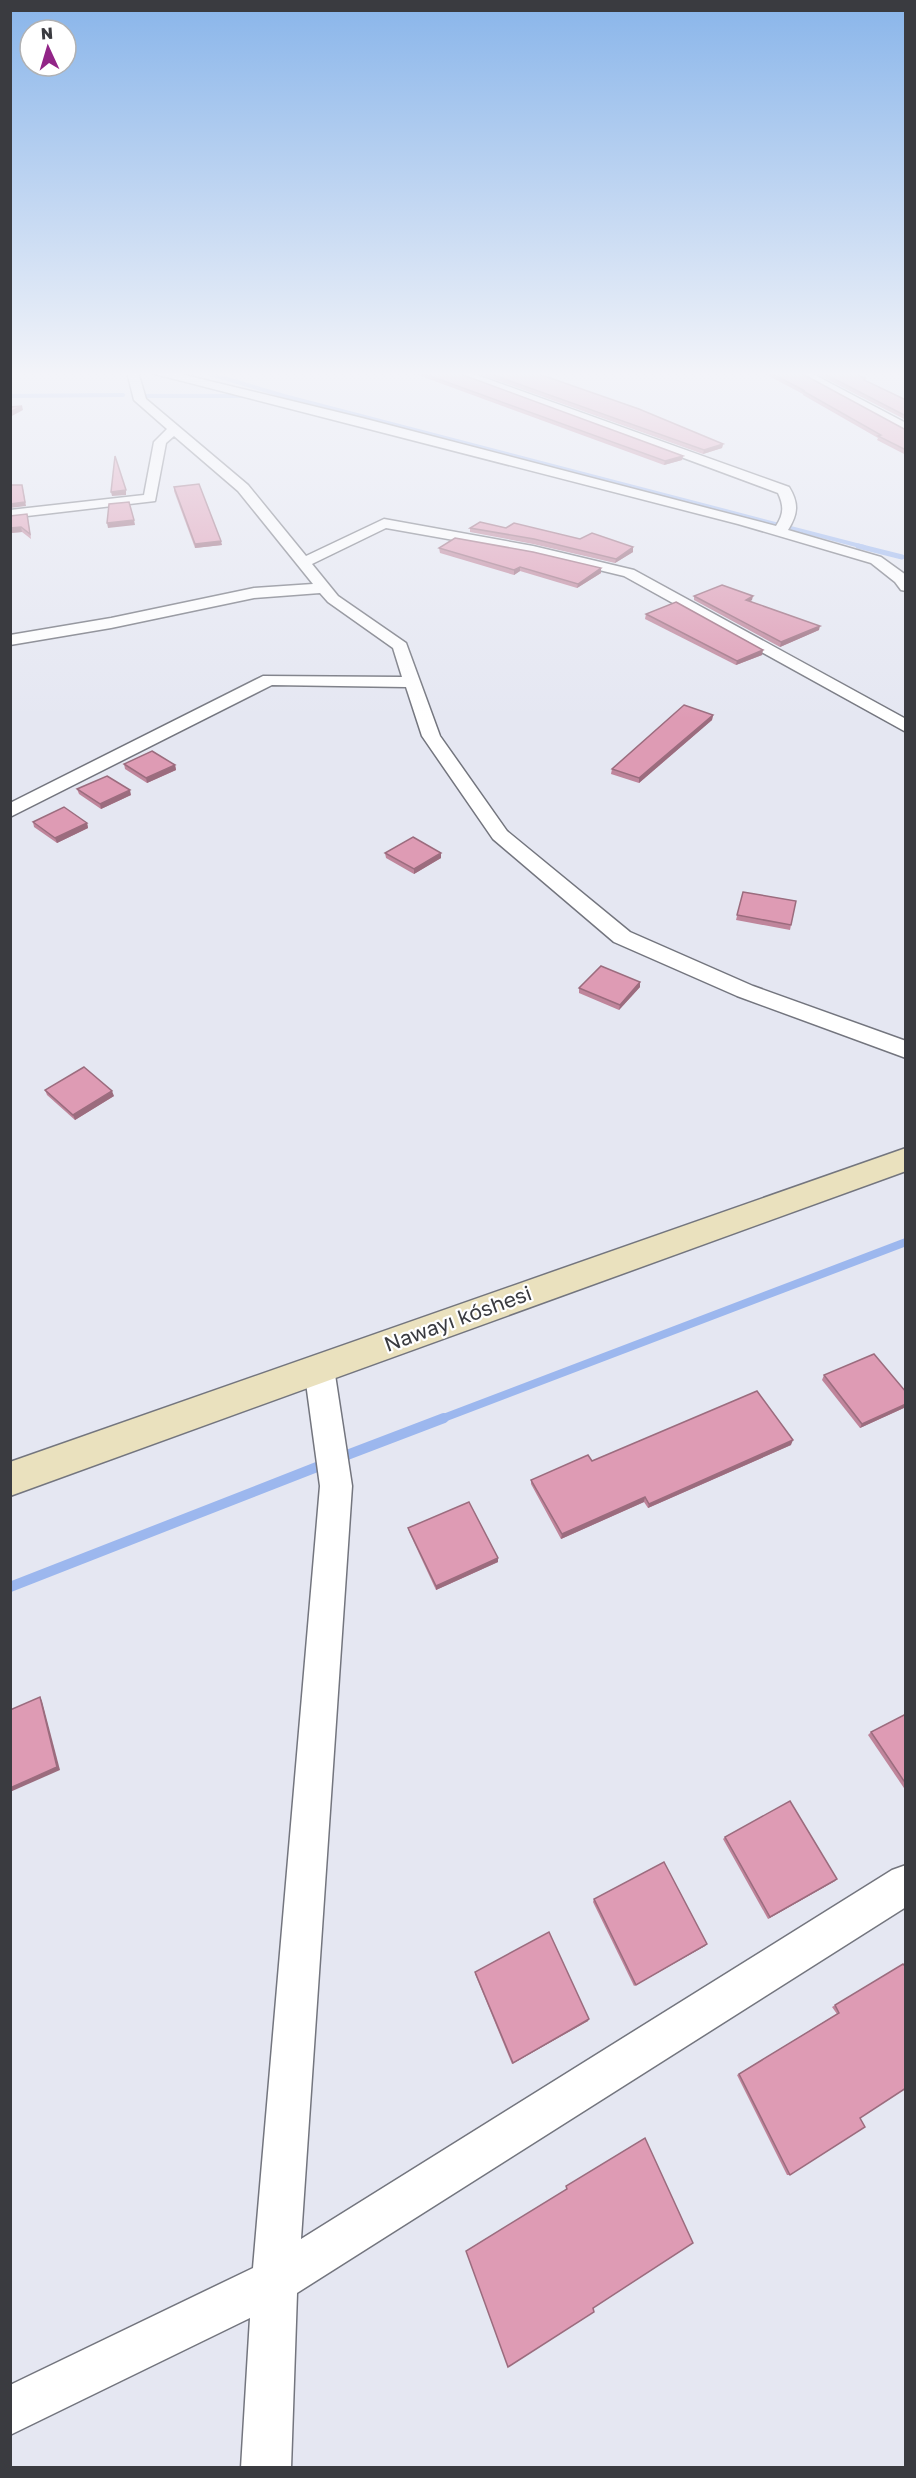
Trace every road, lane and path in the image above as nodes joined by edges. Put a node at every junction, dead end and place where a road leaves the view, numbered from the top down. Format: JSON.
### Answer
{"nodes":[{"id":1,"x":152,"y":488,"type":"edge"},
{"id":2,"x":243,"y":488,"type":"edge"},
{"id":3,"x":611,"y":488,"type":"edge"},
{"id":4,"x":777,"y":488,"type":"edge"},
{"id":5,"x":10,"y":514,"type":"edge"},
{"id":6,"x":780,"y":532,"type":"junction"},
{"id":7,"x":303,"y":563,"type":"junction"},
{"id":8,"x":906,"y":587,"type":"edge"},
{"id":9,"x":323,"y":588,"type":"junction"},
{"id":10,"x":10,"y":640,"type":"edge"},
{"id":11,"x":412,"y":682,"type":"junction"},
{"id":12,"x":906,"y":727,"type":"edge"},
{"id":13,"x":10,"y":811,"type":"edge"},
{"id":14,"x":906,"y":1050,"type":"edge"},
{"id":15,"x":906,"y":1159,"type":"edge"},
{"id":16,"x":319,"y":1368,"type":"junction"},
{"id":17,"x":10,"y":1479,"type":"edge"},
{"id":18,"x":906,"y":1884,"type":"edge"},
{"id":19,"x":275,"y":2281,"type":"junction"},
{"id":20,"x":10,"y":2411,"type":"edge"},
{"id":21,"x":266,"y":2468,"type":"edge"}],
"edges":[{"from":1,"to":5,"type":"street"},
{"from":2,"to":7,"type":"street"},
{"from":3,"to":6,"type":"street"},
{"from":4,"to":6,"type":"street"},
{"from":6,"to":8,"type":"street"},
{"from":7,"to":9,"type":"street"},
{"from":7,"to":12,"type":"street"},
{"from":9,"to":10,"type":"street"},
{"from":9,"to":11,"type":"street"},
{"from":11,"to":13,"type":"street"},
{"from":11,"to":14,"type":"street"},
{"from":15,"to":16,"type":"main road","name":"Nawayı kóshesi"},
{"from":16,"to":17,"type":"main road","name":"Nawayı kóshesi"},
{"from":16,"to":19,"type":"street"},
{"from":18,"to":19,"type":"street"},
{"from":19,"to":20,"type":"street"},
{"from":19,"to":21,"type":"street"}]}
